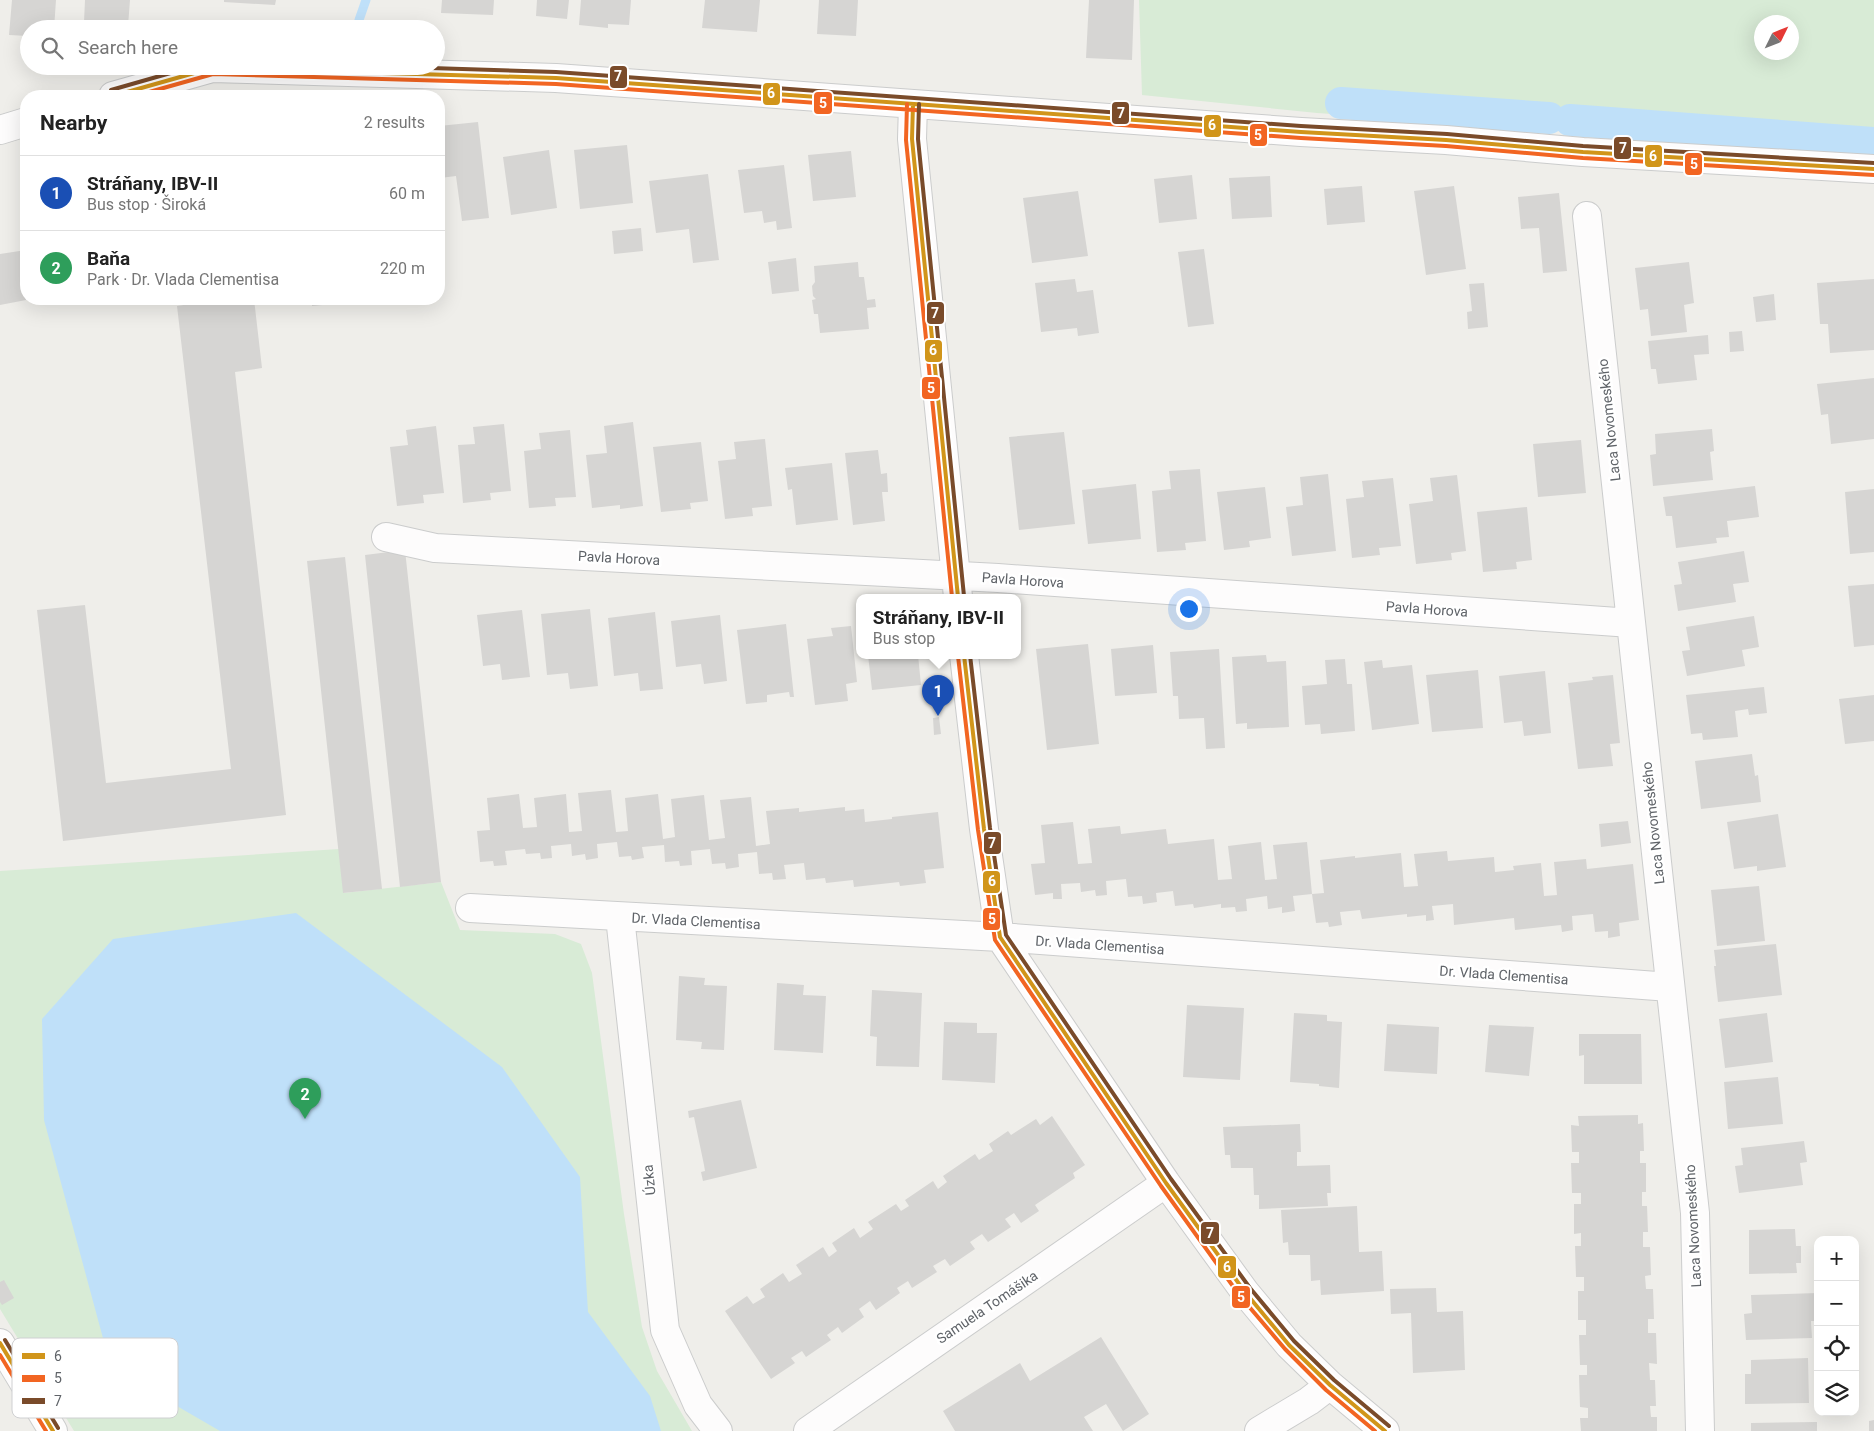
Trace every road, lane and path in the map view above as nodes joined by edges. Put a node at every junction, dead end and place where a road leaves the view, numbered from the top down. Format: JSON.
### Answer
{"nodes":[{"id":1,"x":187,"y":75,"type":"edge"},
{"id":2,"x":445,"y":75,"type":"edge"},
{"id":3,"x":134,"y":90,"type":"edge"},
{"id":4,"x":913,"y":104,"type":"junction"},
{"id":5,"x":20,"y":124,"type":"edge"},
{"id":6,"x":0,"y":130,"type":"edge"},
{"id":7,"x":1874,"y":169,"type":"edge"},
{"id":8,"x":1587,"y":216,"type":"dead end"},
{"id":9,"x":386,"y":537,"type":"dead end"},
{"id":10,"x":957,"y":587,"type":"edge"},
{"id":11,"x":1631,"y":623,"type":"junction"},
{"id":12,"x":964,"y":659,"type":"edge"},
{"id":13,"x":470,"y":908,"type":"dead end"},
{"id":14,"x":620,"y":917,"type":"junction"},
{"id":15,"x":1000,"y":937,"type":"junction"},
{"id":16,"x":1670,"y":987,"type":"junction"},
{"id":17,"x":1166,"y":1183,"type":"junction"},
{"id":18,"x":0,"y":1343,"type":"edge"},
{"id":19,"x":12,"y":1363,"type":"edge"},
{"id":20,"x":1330,"y":1385,"type":"junction"},
{"id":21,"x":45,"y":1418,"type":"edge"},
{"id":22,"x":53,"y":1431,"type":"edge"},
{"id":23,"x":718,"y":1431,"type":"edge"},
{"id":24,"x":808,"y":1431,"type":"edge"},
{"id":25,"x":1259,"y":1431,"type":"edge"},
{"id":26,"x":1385,"y":1431,"type":"edge"},
{"id":27,"x":1700,"y":1431,"type":"edge"}],
"edges":[{"from":1,"to":3,"type":"street"},
{"from":2,"to":4,"type":"street"},
{"from":4,"to":7,"type":"street"},
{"from":4,"to":10,"type":"street"},
{"from":5,"to":6,"type":"street"},
{"from":8,"to":11,"type":"street","name":"Laca Novomeského"},
{"from":9,"to":10,"type":"street","name":"Pavla Horova"},
{"from":10,"to":11,"type":"street","name":"Pavla Horova"},
{"from":11,"to":16,"type":"street","name":"Laca Novomeského"},
{"from":12,"to":15,"type":"street"},
{"from":13,"to":14,"type":"street","name":"Dr. Vlada Clementisa"},
{"from":14,"to":15,"type":"street","name":"Dr. Vlada Clementisa"},
{"from":14,"to":23,"type":"street","name":"Úzka"},
{"from":15,"to":16,"type":"street","name":"Dr. Vlada Clementisa"},
{"from":15,"to":17,"type":"street"},
{"from":16,"to":27,"type":"street","name":"Laca Novomeského"},
{"from":17,"to":20,"type":"street"},
{"from":17,"to":24,"type":"street","name":"Samuela Tomášika"},
{"from":18,"to":19,"type":"street"},
{"from":20,"to":25,"type":"street"},
{"from":20,"to":26,"type":"street"},
{"from":21,"to":22,"type":"street"}]}
